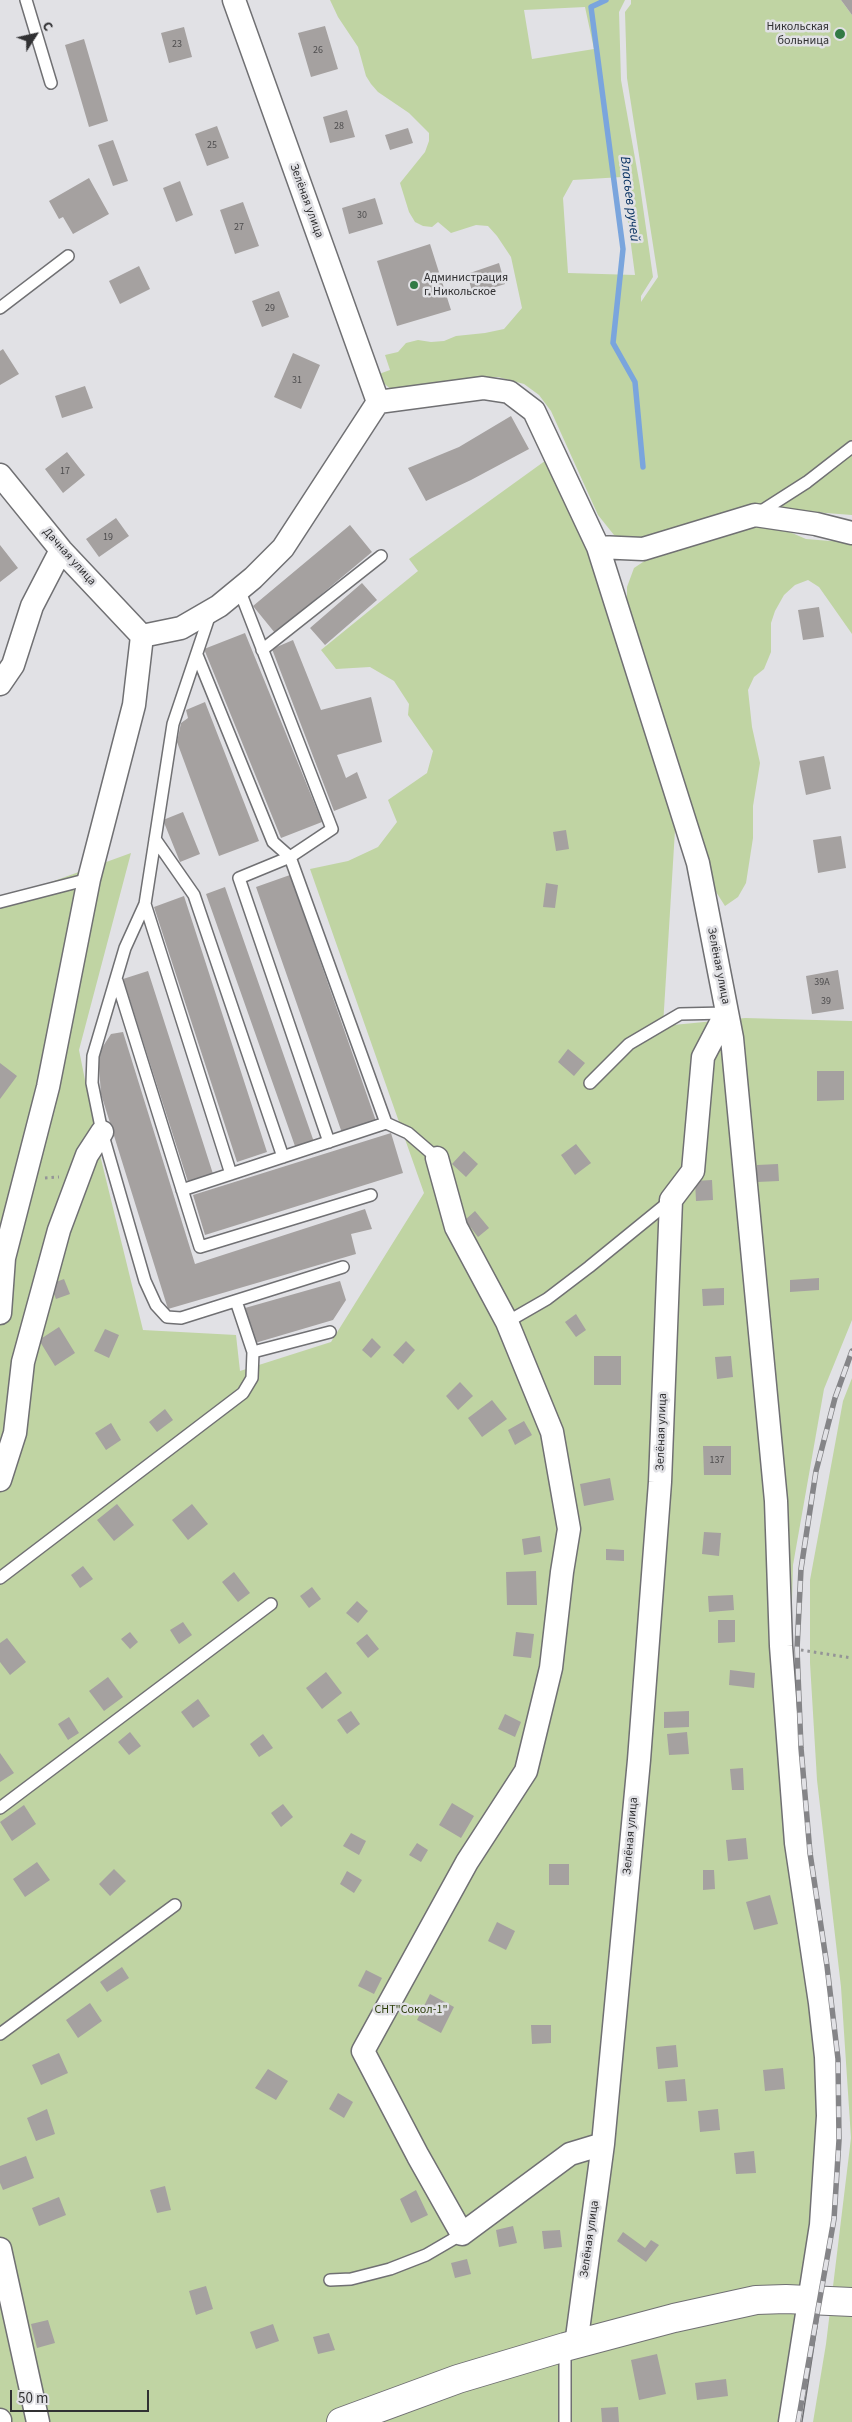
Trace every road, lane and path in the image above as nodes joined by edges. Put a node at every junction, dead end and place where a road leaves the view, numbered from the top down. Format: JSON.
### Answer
{"nodes":[{"id":1,"x":26,"y":0,"type":"edge"},
{"id":2,"x":234,"y":0,"type":"edge"},
{"id":3,"x":51,"y":83,"type":"dead end"},
{"id":4,"x":68,"y":256,"type":"dead end"},
{"id":5,"x":0,"y":308,"type":"edge"},
{"id":6,"x":378,"y":402,"type":"junction"},
{"id":7,"x":852,"y":447,"type":"edge"},
{"id":8,"x":0,"y":475,"type":"edge"},
{"id":9,"x":756,"y":515,"type":"junction"},
{"id":10,"x":852,"y":532,"type":"edge"},
{"id":11,"x":598,"y":547,"type":"junction"},
{"id":12,"x":61,"y":550,"type":"junction"},
{"id":13,"x":381,"y":556,"type":"dead end"},
{"id":14,"x":239,"y":589,"type":"junction"},
{"id":15,"x":212,"y":610,"type":"junction"},
{"id":16,"x":142,"y":636,"type":"junction"},
{"id":17,"x":262,"y":650,"type":"junction"},
{"id":18,"x":197,"y":655,"type":"junction"},
{"id":19,"x":0,"y":684,"type":"edge"},
{"id":20,"x":155,"y":839,"type":"junction"},
{"id":21,"x":290,"y":857,"type":"junction"},
{"id":22,"x":89,"y":879,"type":"junction"},
{"id":23,"x":0,"y":902,"type":"edge"},
{"id":24,"x":145,"y":904,"type":"junction"},
{"id":25,"x":117,"y":980,"type":"junction"},
{"id":26,"x":726,"y":1013,"type":"junction"},
{"id":27,"x":590,"y":1083,"type":"dead end"},
{"id":28,"x":386,"y":1123,"type":"junction"},
{"id":29,"x":102,"y":1132,"type":"junction"},
{"id":30,"x":329,"y":1142,"type":"junction"},
{"id":31,"x":283,"y":1157,"type":"junction"},
{"id":32,"x":437,"y":1158,"type":"joint"},
{"id":33,"x":231,"y":1174,"type":"junction"},
{"id":34,"x":78,"y":1177,"type":"junction"},
{"id":35,"x":25,"y":1178,"type":"junction"},
{"id":36,"x":182,"y":1190,"type":"junction"},
{"id":37,"x":371,"y":1195,"type":"dead end"},
{"id":38,"x":671,"y":1200,"type":"junction"},
{"id":39,"x":343,"y":1267,"type":"dead end"},
{"id":40,"x":236,"y":1301,"type":"junction"},
{"id":41,"x":0,"y":1313,"type":"edge"},
{"id":42,"x":508,"y":1322,"type":"junction"},
{"id":43,"x":330,"y":1332,"type":"dead end"},
{"id":44,"x":253,"y":1352,"type":"junction"},
{"id":45,"x":0,"y":1480,"type":"edge"},
{"id":46,"x":0,"y":1578,"type":"edge"},
{"id":47,"x":271,"y":1604,"type":"dead end"},
{"id":48,"x":781,"y":1646,"type":"junction"},
{"id":49,"x":852,"y":1658,"type":"edge"},
{"id":50,"x":0,"y":1808,"type":"edge"},
{"id":51,"x":175,"y":1905,"type":"dead end"},
{"id":52,"x":0,"y":2034,"type":"edge"},
{"id":53,"x":603,"y":2144,"type":"junction"},
{"id":54,"x":462,"y":2234,"type":"junction"},
{"id":55,"x":0,"y":2249,"type":"edge"},
{"id":56,"x":330,"y":2280,"type":"dead end"},
{"id":57,"x":809,"y":2299,"type":"junction"},
{"id":58,"x":852,"y":2302,"type":"edge"},
{"id":59,"x":570,"y":2346,"type":"junction"},
{"id":60,"x":38,"y":2422,"type":"edge"},
{"id":61,"x":341,"y":2422,"type":"edge"},
{"id":62,"x":565,"y":2422,"type":"edge"},
{"id":63,"x":790,"y":2422,"type":"edge"}],
"edges":[{"from":1,"to":3,"type":"lane"},
{"from":2,"to":6,"type":"street","name":"Зелёная улица"},
{"from":4,"to":5,"type":"lane"},
{"from":6,"to":11,"type":"street","name":"Зелёная улица"},
{"from":6,"to":14,"type":"street"},
{"from":7,"to":9,"type":"lane"},
{"from":8,"to":12,"type":"street","name":"Дачная улица"},
{"from":9,"to":10,"type":"street"},
{"from":9,"to":11,"type":"street"},
{"from":11,"to":26,"type":"street","name":"Зелёная улица"},
{"from":12,"to":16,"type":"street","name":"Дачная улица"},
{"from":12,"to":19,"type":"street"},
{"from":13,"to":17,"type":"lane"},
{"from":14,"to":15,"type":"street"},
{"from":14,"to":17,"type":"lane"},
{"from":15,"to":16,"type":"street"},
{"from":15,"to":18,"type":"lane"},
{"from":16,"to":22,"type":"street"},
{"from":17,"to":21,"type":"lane"},
{"from":18,"to":20,"type":"lane"},
{"from":18,"to":21,"type":"lane"},
{"from":20,"to":24,"type":"lane"},
{"from":20,"to":31,"type":"lane"},
{"from":21,"to":28,"type":"lane"},
{"from":21,"to":30,"type":"lane"},
{"from":22,"to":23,"type":"lane"},
{"from":22,"to":35,"type":"street"},
{"from":24,"to":25,"type":"lane"},
{"from":24,"to":33,"type":"lane"},
{"from":25,"to":29,"type":"lane"},
{"from":25,"to":36,"type":"lane"},
{"from":26,"to":27,"type":"lane"},
{"from":26,"to":38,"type":"street","name":"Зелёная улица"},
{"from":26,"to":48,"type":"street"},
{"from":28,"to":30,"type":"lane"},
{"from":28,"to":32,"type":"lane"},
{"from":29,"to":34,"type":"street"},
{"from":29,"to":40,"type":"lane"},
{"from":30,"to":31,"type":"lane"},
{"from":31,"to":33,"type":"lane"},
{"from":32,"to":42,"type":"street"},
{"from":33,"to":36,"type":"lane"},
{"from":34,"to":35,"type":"path"},
{"from":34,"to":45,"type":"street"},
{"from":35,"to":41,"type":"street"},
{"from":36,"to":37,"type":"lane"},
{"from":38,"to":42,"type":"lane"},
{"from":38,"to":53,"type":"street","name":"Зелёная улица"},
{"from":39,"to":40,"type":"lane"},
{"from":40,"to":44,"type":"lane"},
{"from":42,"to":54,"type":"street"},
{"from":43,"to":44,"type":"lane"},
{"from":44,"to":46,"type":"lane"},
{"from":47,"to":50,"type":"lane"},
{"from":48,"to":49,"type":"path"},
{"from":48,"to":57,"type":"street"},
{"from":51,"to":52,"type":"lane"},
{"from":53,"to":54,"type":"street"},
{"from":53,"to":59,"type":"street","name":"Зелёная улица"},
{"from":54,"to":56,"type":"lane"},
{"from":55,"to":60,"type":"street"},
{"from":57,"to":58,"type":"street"},
{"from":57,"to":59,"type":"street"},
{"from":57,"to":63,"type":"street"},
{"from":59,"to":61,"type":"street"},
{"from":59,"to":62,"type":"lane"}]}
